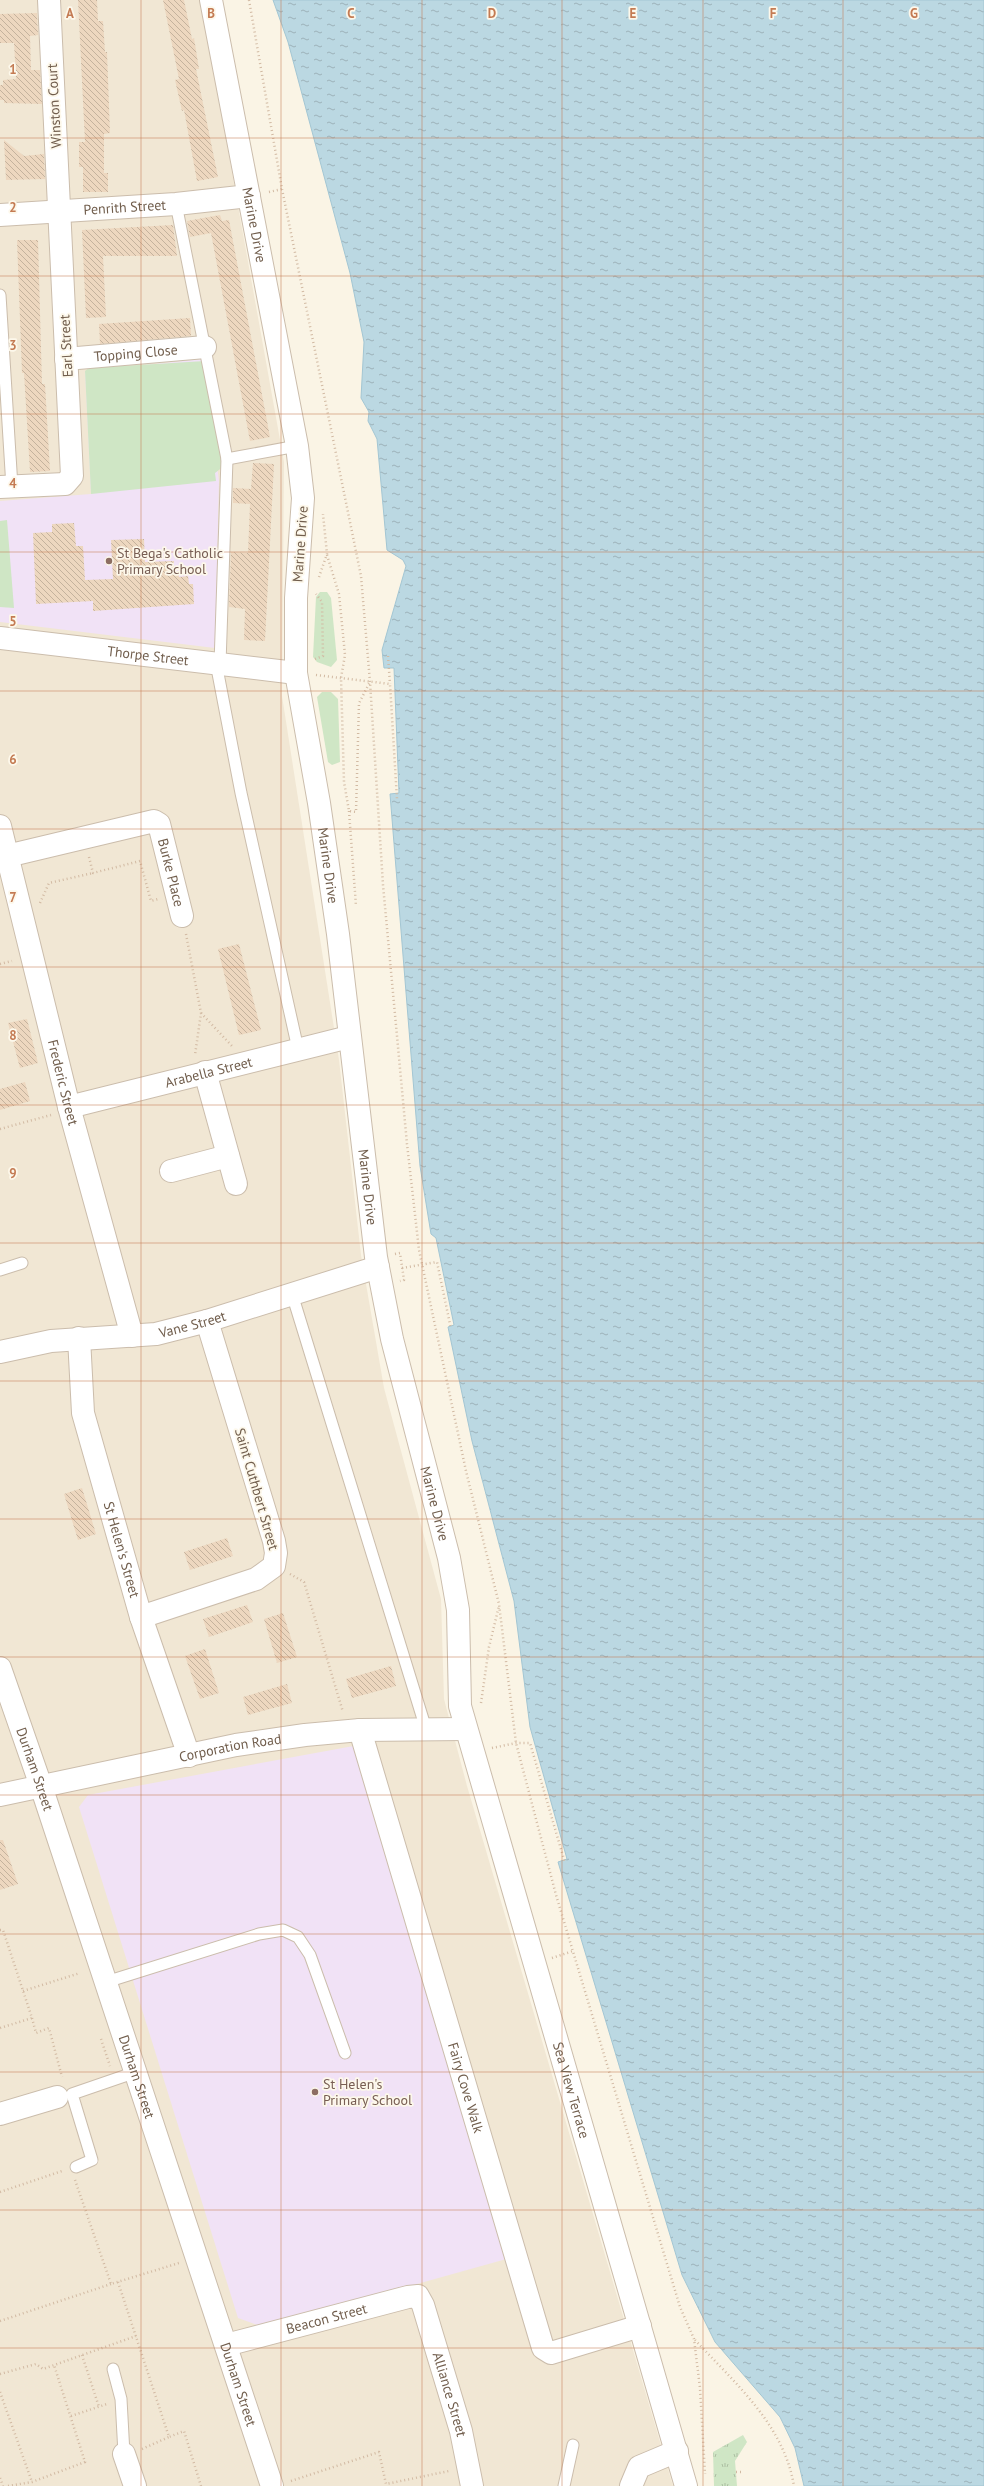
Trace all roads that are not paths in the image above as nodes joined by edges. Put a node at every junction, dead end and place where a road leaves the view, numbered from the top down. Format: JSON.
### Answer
{"nodes":[{"id":1,"x":49,"y":0,"type":"edge"},
{"id":2,"x":211,"y":0,"type":"edge"},
{"id":3,"x":250,"y":196,"type":"junction"},
{"id":4,"x":176,"y":204,"type":"junction"},
{"id":5,"x":60,"y":212,"type":"junction"},
{"id":6,"x":0,"y":216,"type":"edge"},
{"id":7,"x":0,"y":295,"type":"edge"},
{"id":8,"x":205,"y":347,"type":"junction"},
{"id":9,"x":66,"y":359,"type":"junction"},
{"id":10,"x":297,"y":446,"type":"junction"},
{"id":11,"x":227,"y":459,"type":"junction"},
{"id":12,"x":6,"y":487,"type":"edge"},
{"id":13,"x":0,"y":638,"type":"edge"},
{"id":14,"x":218,"y":664,"type":"junction"},
{"id":15,"x":305,"y":670,"type":"junction"},
{"id":16,"x":0,"y":826,"type":"edge"},
{"id":17,"x":7,"y":856,"type":"junction"},
{"id":18,"x":182,"y":916,"type":"road end"},
{"id":19,"x":349,"y":1037,"type":"junction"},
{"id":20,"x":298,"y":1049,"type":"junction"},
{"id":21,"x":199,"y":1073,"type":"junction"},
{"id":22,"x":62,"y":1110,"type":"junction"},
{"id":23,"x":228,"y":1156,"type":"junction"},
{"id":24,"x":171,"y":1171,"type":"dead end"},
{"id":25,"x":236,"y":1184,"type":"dead end"},
{"id":26,"x":22,"y":1263,"type":"dead end"},
{"id":27,"x":378,"y":1267,"type":"junction"},
{"id":28,"x":0,"y":1270,"type":"edge"},
{"id":29,"x":292,"y":1294,"type":"junction"},
{"id":30,"x":207,"y":1320,"type":"junction"},
{"id":31,"x":132,"y":1336,"type":"junction"},
{"id":32,"x":79,"y":1338,"type":"junction"},
{"id":33,"x":0,"y":1352,"type":"edge"},
{"id":34,"x":141,"y":1617,"type":"junction"},
{"id":35,"x":0,"y":1668,"type":"edge"},
{"id":36,"x":426,"y":1729,"type":"junction"},
{"id":37,"x":465,"y":1729,"type":"junction"},
{"id":38,"x":354,"y":1730,"type":"junction"},
{"id":39,"x":189,"y":1756,"type":"junction"},
{"id":40,"x":41,"y":1786,"type":"junction"},
{"id":41,"x":0,"y":1795,"type":"edge"},
{"id":42,"x":106,"y":1982,"type":"junction"},
{"id":43,"x":345,"y":2053,"type":"dead end"},
{"id":44,"x":136,"y":2072,"type":"junction"},
{"id":45,"x":60,"y":2089,"type":"road end"},
{"id":46,"x":0,"y":2114,"type":"edge"},
{"id":47,"x":73,"y":2168,"type":"road end"},
{"id":48,"x":423,"y":2304,"type":"joint"},
{"id":49,"x":640,"y":2326,"type":"junction"},
{"id":50,"x":226,"y":2345,"type":"junction"},
{"id":51,"x":113,"y":2369,"type":"dead end"},
{"id":52,"x":573,"y":2445,"type":"dead end"},
{"id":53,"x":677,"y":2451,"type":"junction"},
{"id":54,"x":124,"y":2456,"type":"joint"},
{"id":55,"x":470,"y":2477,"type":"edge"},
{"id":56,"x":696,"y":2483,"type":"edge"},
{"id":57,"x":278,"y":2485,"type":"edge"},
{"id":58,"x":134,"y":2486,"type":"edge"},
{"id":59,"x":564,"y":2486,"type":"edge"},
{"id":60,"x":631,"y":2486,"type":"edge"}],
"edges":[{"from":1,"to":5,"type":"street","name":"Winston Court"},
{"from":2,"to":3,"type":"street","name":"Marine Drive"},
{"from":3,"to":4,"type":"street","name":"Penrith Street"},
{"from":3,"to":10,"type":"street","name":"Marine Drive"},
{"from":4,"to":5,"type":"street","name":"Penrith Street"},
{"from":4,"to":8,"type":"lane"},
{"from":5,"to":6,"type":"street","name":"Penrith Street"},
{"from":5,"to":9,"type":"street","name":"Earl Street"},
{"from":7,"to":12,"type":"lane"},
{"from":8,"to":9,"type":"street","name":"Topping Close"},
{"from":8,"to":11,"type":"lane"},
{"from":9,"to":12,"type":"street","name":"Earl Street"},
{"from":10,"to":11,"type":"lane"},
{"from":10,"to":15,"type":"street","name":"Marine Drive"},
{"from":11,"to":14,"type":"lane"},
{"from":13,"to":14,"type":"street","name":"Thorpe Street"},
{"from":14,"to":15,"type":"street","name":"Thorpe Street"},
{"from":14,"to":20,"type":"lane"},
{"from":15,"to":19,"type":"street","name":"Marine Drive"},
{"from":16,"to":17,"type":"street","name":"Frederic Street"},
{"from":17,"to":18,"type":"street","name":"Burke Place"},
{"from":17,"to":22,"type":"street","name":"Frederic Street"},
{"from":19,"to":20,"type":"street","name":"Arabella Street"},
{"from":19,"to":27,"type":"street","name":"Marine Drive"},
{"from":20,"to":21,"type":"street","name":"Arabella Street"},
{"from":21,"to":22,"type":"street","name":"Arabella Street"},
{"from":21,"to":23,"type":"street"},
{"from":22,"to":31,"type":"street","name":"Frederic Street"},
{"from":23,"to":24,"type":"street"},
{"from":23,"to":25,"type":"street"},
{"from":26,"to":28,"type":"lane"},
{"from":27,"to":29,"type":"street","name":"Vane Street"},
{"from":27,"to":37,"type":"street","name":"Marine Drive"},
{"from":29,"to":30,"type":"street","name":"Vane Street"},
{"from":29,"to":36,"type":"lane"},
{"from":30,"to":31,"type":"street","name":"Vane Street"},
{"from":30,"to":34,"type":"street","name":"Saint Cuthbert Street"},
{"from":31,"to":32,"type":"street","name":"Vane Street"},
{"from":32,"to":33,"type":"street","name":"Vane Street"},
{"from":32,"to":34,"type":"street","name":"St Helen's Street"},
{"from":34,"to":39,"type":"street","name":"St Helen's Street"},
{"from":35,"to":40,"type":"street","name":"Durham Street"},
{"from":36,"to":37,"type":"street","name":"Corporation Road"},
{"from":36,"to":38,"type":"street","name":"Corporation Road"},
{"from":37,"to":49,"type":"street","name":"Sea View Terrace"},
{"from":38,"to":39,"type":"street","name":"Corporation Road"},
{"from":38,"to":49,"type":"street","name":"Fairy Cove Walk"},
{"from":39,"to":40,"type":"street","name":"Corporation Road"},
{"from":40,"to":41,"type":"street","name":"Corporation Road"},
{"from":40,"to":42,"type":"street","name":"Durham Street"},
{"from":42,"to":43,"type":"lane"},
{"from":42,"to":44,"type":"street","name":"Durham Street"},
{"from":44,"to":47,"type":"lane"},
{"from":44,"to":50,"type":"street","name":"Durham Street"},
{"from":45,"to":46,"type":"street"},
{"from":48,"to":50,"type":"street","name":"Beacon Street"},
{"from":48,"to":55,"type":"street","name":"Alliance Street"},
{"from":49,"to":53,"type":"street","name":"Sea View Terrace"},
{"from":50,"to":57,"type":"street","name":"Durham Street"},
{"from":51,"to":54,"type":"lane"},
{"from":52,"to":59,"type":"lane"},
{"from":53,"to":56,"type":"street","name":"Sea View Terrace"},
{"from":53,"to":60,"type":"street"},
{"from":54,"to":58,"type":"street"}]}
